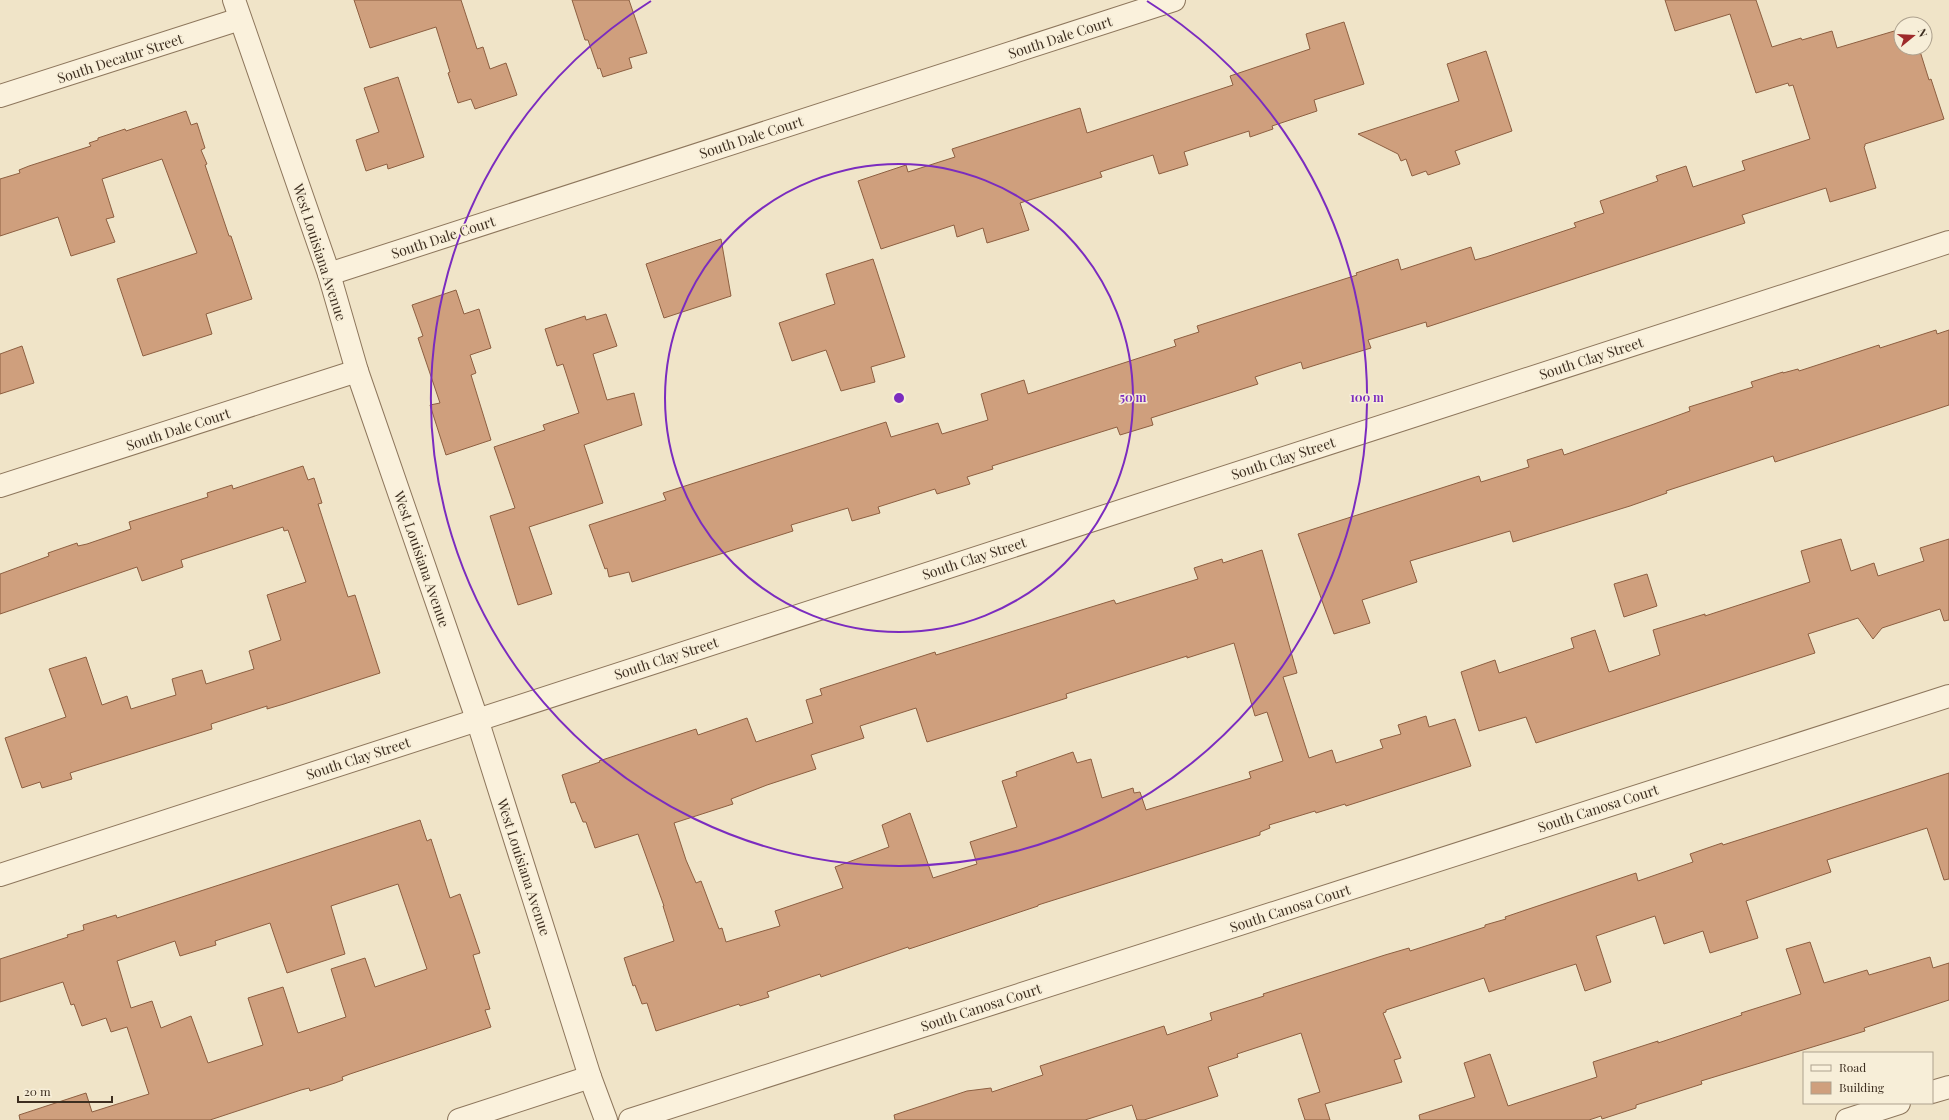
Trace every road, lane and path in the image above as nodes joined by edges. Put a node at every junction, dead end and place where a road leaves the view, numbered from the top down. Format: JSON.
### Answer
{"nodes":[{"id":1,"x":1174,"y":0,"type":"edge"},
{"id":2,"x":237,"y":10,"type":"edge"},
{"id":3,"x":0,"y":96,"type":"edge"},
{"id":4,"x":1949,"y":242,"type":"edge"},
{"id":5,"x":328,"y":274,"type":"junction"},
{"id":6,"x":357,"y":371,"type":"junction"},
{"id":7,"x":0,"y":486,"type":"edge"},
{"id":8,"x":1949,"y":696,"type":"edge"},
{"id":9,"x":477,"y":719,"type":"junction"},
{"id":10,"x":0,"y":875,"type":"edge"},
{"id":11,"x":590,"y":1077,"type":"junction"},
{"id":12,"x":1949,"y":1087,"type":"edge"},
{"id":13,"x":1933,"y":1092,"type":"edge"},
{"id":14,"x":1896,"y":1104,"type":"edge"},
{"id":15,"x":459,"y":1120,"type":"edge"},
{"id":16,"x":606,"y":1120,"type":"edge"},
{"id":17,"x":630,"y":1120,"type":"edge"},
{"id":18,"x":1847,"y":1120,"type":"edge"}],
"edges":[{"from":1,"to":5,"type":"street","name":"South Dale Court"},
{"from":2,"to":3,"type":"street","name":"South Decatur Street"},
{"from":2,"to":5,"type":"street","name":"West Louisiana Avenue"},
{"from":4,"to":9,"type":"street","name":"South Clay Street"},
{"from":5,"to":6,"type":"street","name":"West Louisiana Avenue"},
{"from":6,"to":7,"type":"street","name":"South Dale Court"},
{"from":6,"to":9,"type":"street","name":"West Louisiana Avenue"},
{"from":8,"to":17,"type":"street","name":"South Canosa Court"},
{"from":9,"to":10,"type":"street","name":"South Clay Street"},
{"from":9,"to":11,"type":"street","name":"West Louisiana Avenue"},
{"from":11,"to":15,"type":"street"},
{"from":11,"to":16,"type":"street","name":"West Louisiana Avenue"},
{"from":12,"to":13,"type":"street"},
{"from":14,"to":18,"type":"street"}]}
